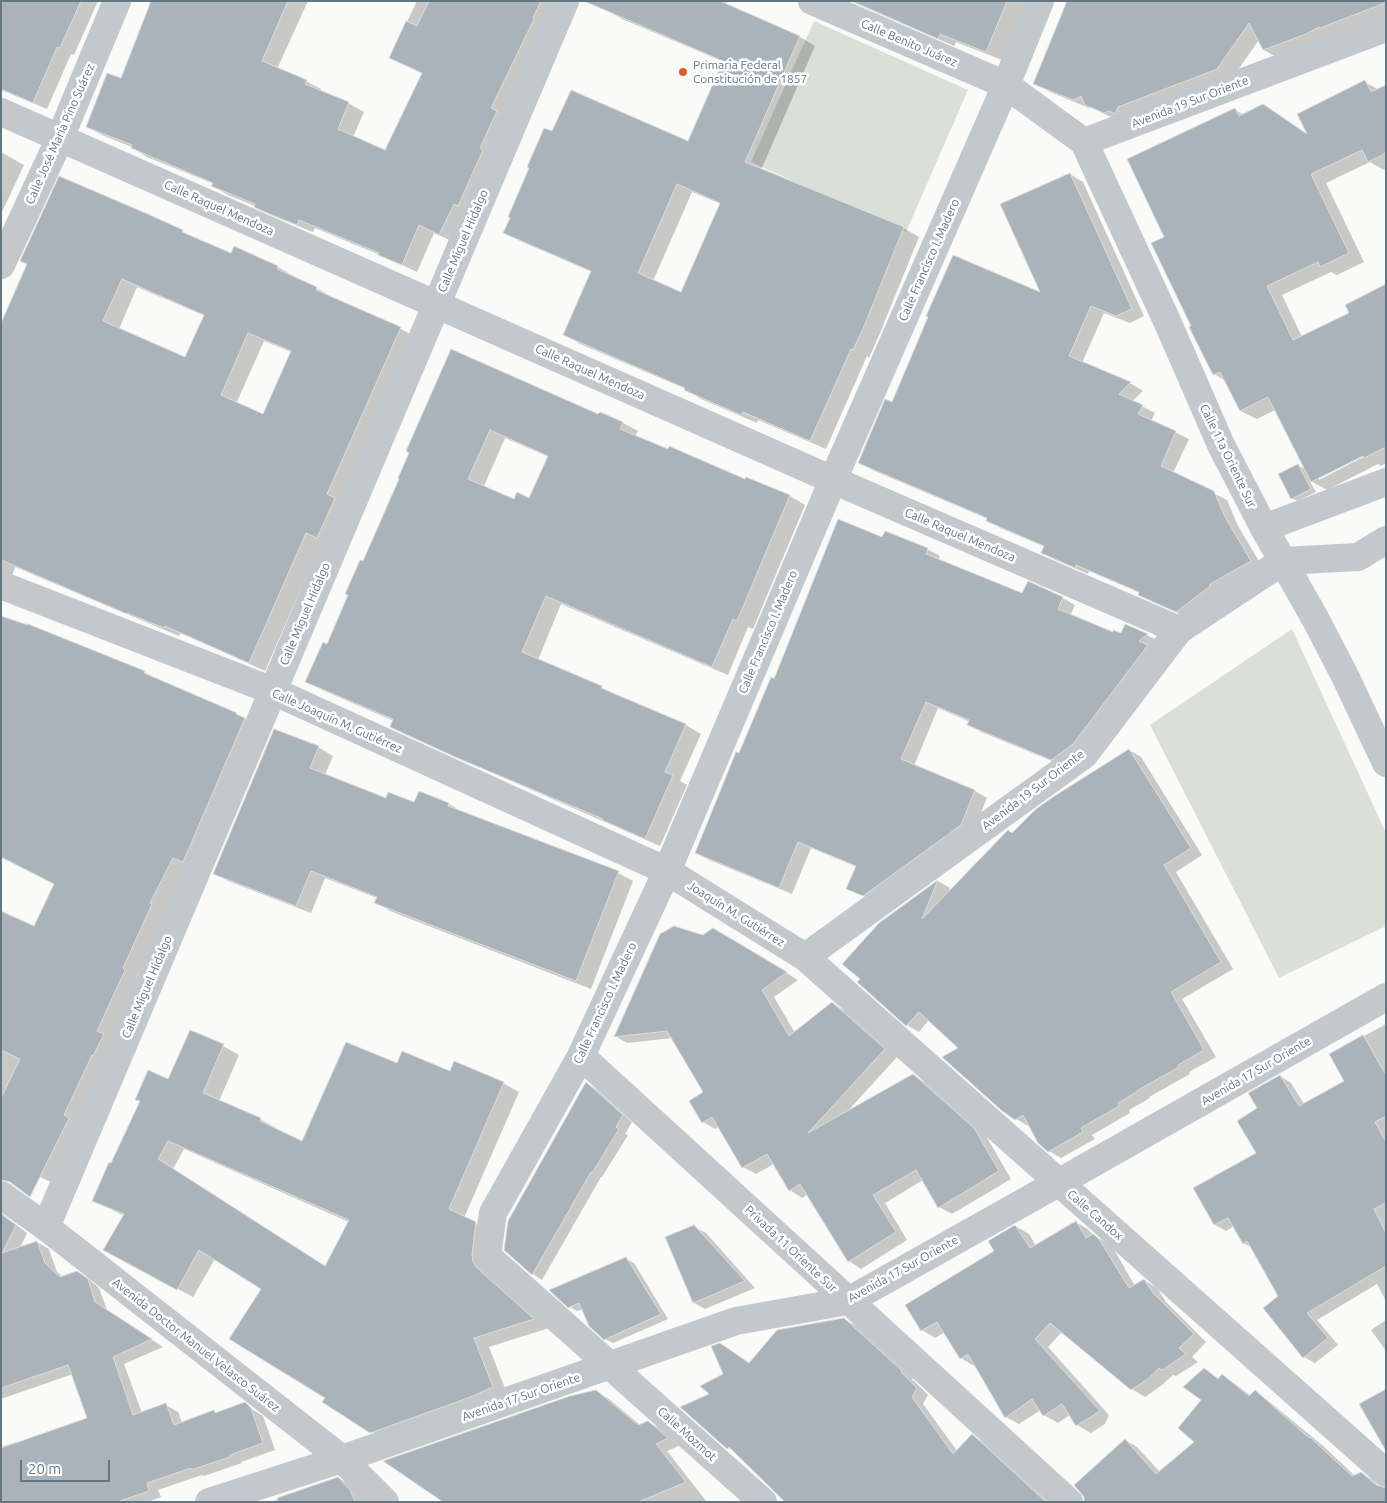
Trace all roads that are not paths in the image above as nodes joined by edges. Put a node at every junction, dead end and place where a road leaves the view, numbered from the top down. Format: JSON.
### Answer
{"nodes":[{"id":1,"x":117,"y":1,"type":"edge"},
{"id":2,"x":565,"y":1,"type":"edge"},
{"id":3,"x":812,"y":1,"type":"edge"},
{"id":4,"x":1040,"y":1,"type":"edge"},
{"id":5,"x":1386,"y":28,"type":"edge"},
{"id":6,"x":1006,"y":85,"type":"junction"},
{"id":7,"x":1,"y":112,"type":"edge"},
{"id":8,"x":60,"y":138,"type":"junction"},
{"id":9,"x":1084,"y":142,"type":"junction"},
{"id":10,"x":1,"y":265,"type":"edge"},
{"id":11,"x":436,"y":304,"type":"junction"},
{"id":12,"x":833,"y":480,"type":"junction"},
{"id":13,"x":1386,"y":482,"type":"edge"},
{"id":14,"x":1264,"y":528,"type":"junction"},
{"id":15,"x":1386,"y":540,"type":"edge"},
{"id":16,"x":1283,"y":561,"type":"junction"},
{"id":17,"x":1,"y":585,"type":"edge"},
{"id":18,"x":1179,"y":630,"type":"junction"},
{"id":19,"x":273,"y":691,"type":"junction"},
{"id":20,"x":1386,"y":763,"type":"edge"},
{"id":21,"x":667,"y":871,"type":"junction"},
{"id":22,"x":804,"y":956,"type":"junction"},
{"id":23,"x":1386,"y":997,"type":"edge"},
{"id":24,"x":581,"y":1056,"type":"junction"},
{"id":25,"x":1058,"y":1183,"type":"junction"},
{"id":26,"x":1,"y":1195,"type":"edge"},
{"id":27,"x":46,"y":1227,"type":"junction"},
{"id":28,"x":487,"y":1256,"type":"joint"},
{"id":29,"x":848,"y":1301,"type":"junction"},
{"id":30,"x":610,"y":1366,"type":"junction"},
{"id":31,"x":342,"y":1459,"type":"junction"},
{"id":32,"x":1386,"y":1473,"type":"edge"},
{"id":33,"x":210,"y":1502,"type":"edge"},
{"id":34,"x":385,"y":1502,"type":"edge"},
{"id":35,"x":764,"y":1502,"type":"edge"},
{"id":36,"x":1069,"y":1502,"type":"edge"}],
"edges":[{"from":1,"to":8,"type":"street","name":"Calle José María Pino Suárez"},
{"from":2,"to":11,"type":"street","name":"Calle Miguel Hidalgo"},
{"from":3,"to":6,"type":"street","name":"Calle Benito Juárez"},
{"from":4,"to":6,"type":"street","name":"Calle Francisco I. Madero"},
{"from":5,"to":9,"type":"street","name":"Avenida 19 Sur Oriente"},
{"from":6,"to":9,"type":"street"},
{"from":6,"to":12,"type":"street","name":"Calle Francisco I. Madero"},
{"from":7,"to":8,"type":"street","name":"Calle Raquel Mendoza"},
{"from":8,"to":10,"type":"street","name":"Calle José María Pino Suárez"},
{"from":8,"to":11,"type":"street","name":"Calle Raquel Mendoza"},
{"from":9,"to":14,"type":"street","name":"Calle 11a Oriente Sur"},
{"from":11,"to":12,"type":"street","name":"Calle Raquel Mendoza"},
{"from":11,"to":19,"type":"street","name":"Calle Miguel Hidalgo"},
{"from":12,"to":18,"type":"street","name":"Calle Raquel Mendoza"},
{"from":12,"to":21,"type":"street","name":"Calle Francisco I. Madero"},
{"from":13,"to":14,"type":"street"},
{"from":14,"to":16,"type":"street","name":"Calle 11a Oriente Sur"},
{"from":15,"to":16,"type":"street"},
{"from":16,"to":18,"type":"street","name":"Avenida 19 Sur Oriente"},
{"from":16,"to":20,"type":"street","name":"Calle 11a Oriente Sur"},
{"from":17,"to":19,"type":"street","name":"Calle Joaquín M. Gutiérrez"},
{"from":18,"to":22,"type":"street","name":"Avenida 19 Sur Oriente"},
{"from":19,"to":21,"type":"street","name":"Calle Joaquín M. Gutiérrez"},
{"from":19,"to":27,"type":"street","name":"Calle Miguel Hidalgo"},
{"from":21,"to":22,"type":"street","name":"Joaquín M. Gutiérrez"},
{"from":21,"to":24,"type":"street","name":"Calle Francisco I. Madero"},
{"from":22,"to":25,"type":"street","name":"Calle Candox"},
{"from":23,"to":25,"type":"street","name":"Avenida 17 Sur Oriente"},
{"from":24,"to":28,"type":"street","name":"Calle Francisco I. Madero"},
{"from":24,"to":29,"type":"street","name":"Privada 11 Oriente Sur"},
{"from":25,"to":29,"type":"street","name":"Avenida 17 Sur Oriente"},
{"from":25,"to":32,"type":"street","name":"Calle Candox"},
{"from":26,"to":27,"type":"street","name":"Avenida Doctor Manuel Velasco Suárez"},
{"from":27,"to":31,"type":"street","name":"Avenida Doctor Manuel Velasco Suárez"},
{"from":28,"to":30,"type":"street","name":"Calle Mozmot"},
{"from":29,"to":30,"type":"street","name":"Avenida 17 Sur Oriente"},
{"from":29,"to":36,"type":"street","name":"Privada 11 Oriente Sur"},
{"from":30,"to":31,"type":"street","name":"Avenida 17 Sur Oriente"},
{"from":30,"to":35,"type":"street","name":"Calle Mozmot"},
{"from":31,"to":33,"type":"street","name":"Avenida 17 Sur Oriente"},
{"from":31,"to":34,"type":"street","name":"Avenida Doctor Manuel Velasco Suárez"}]}
